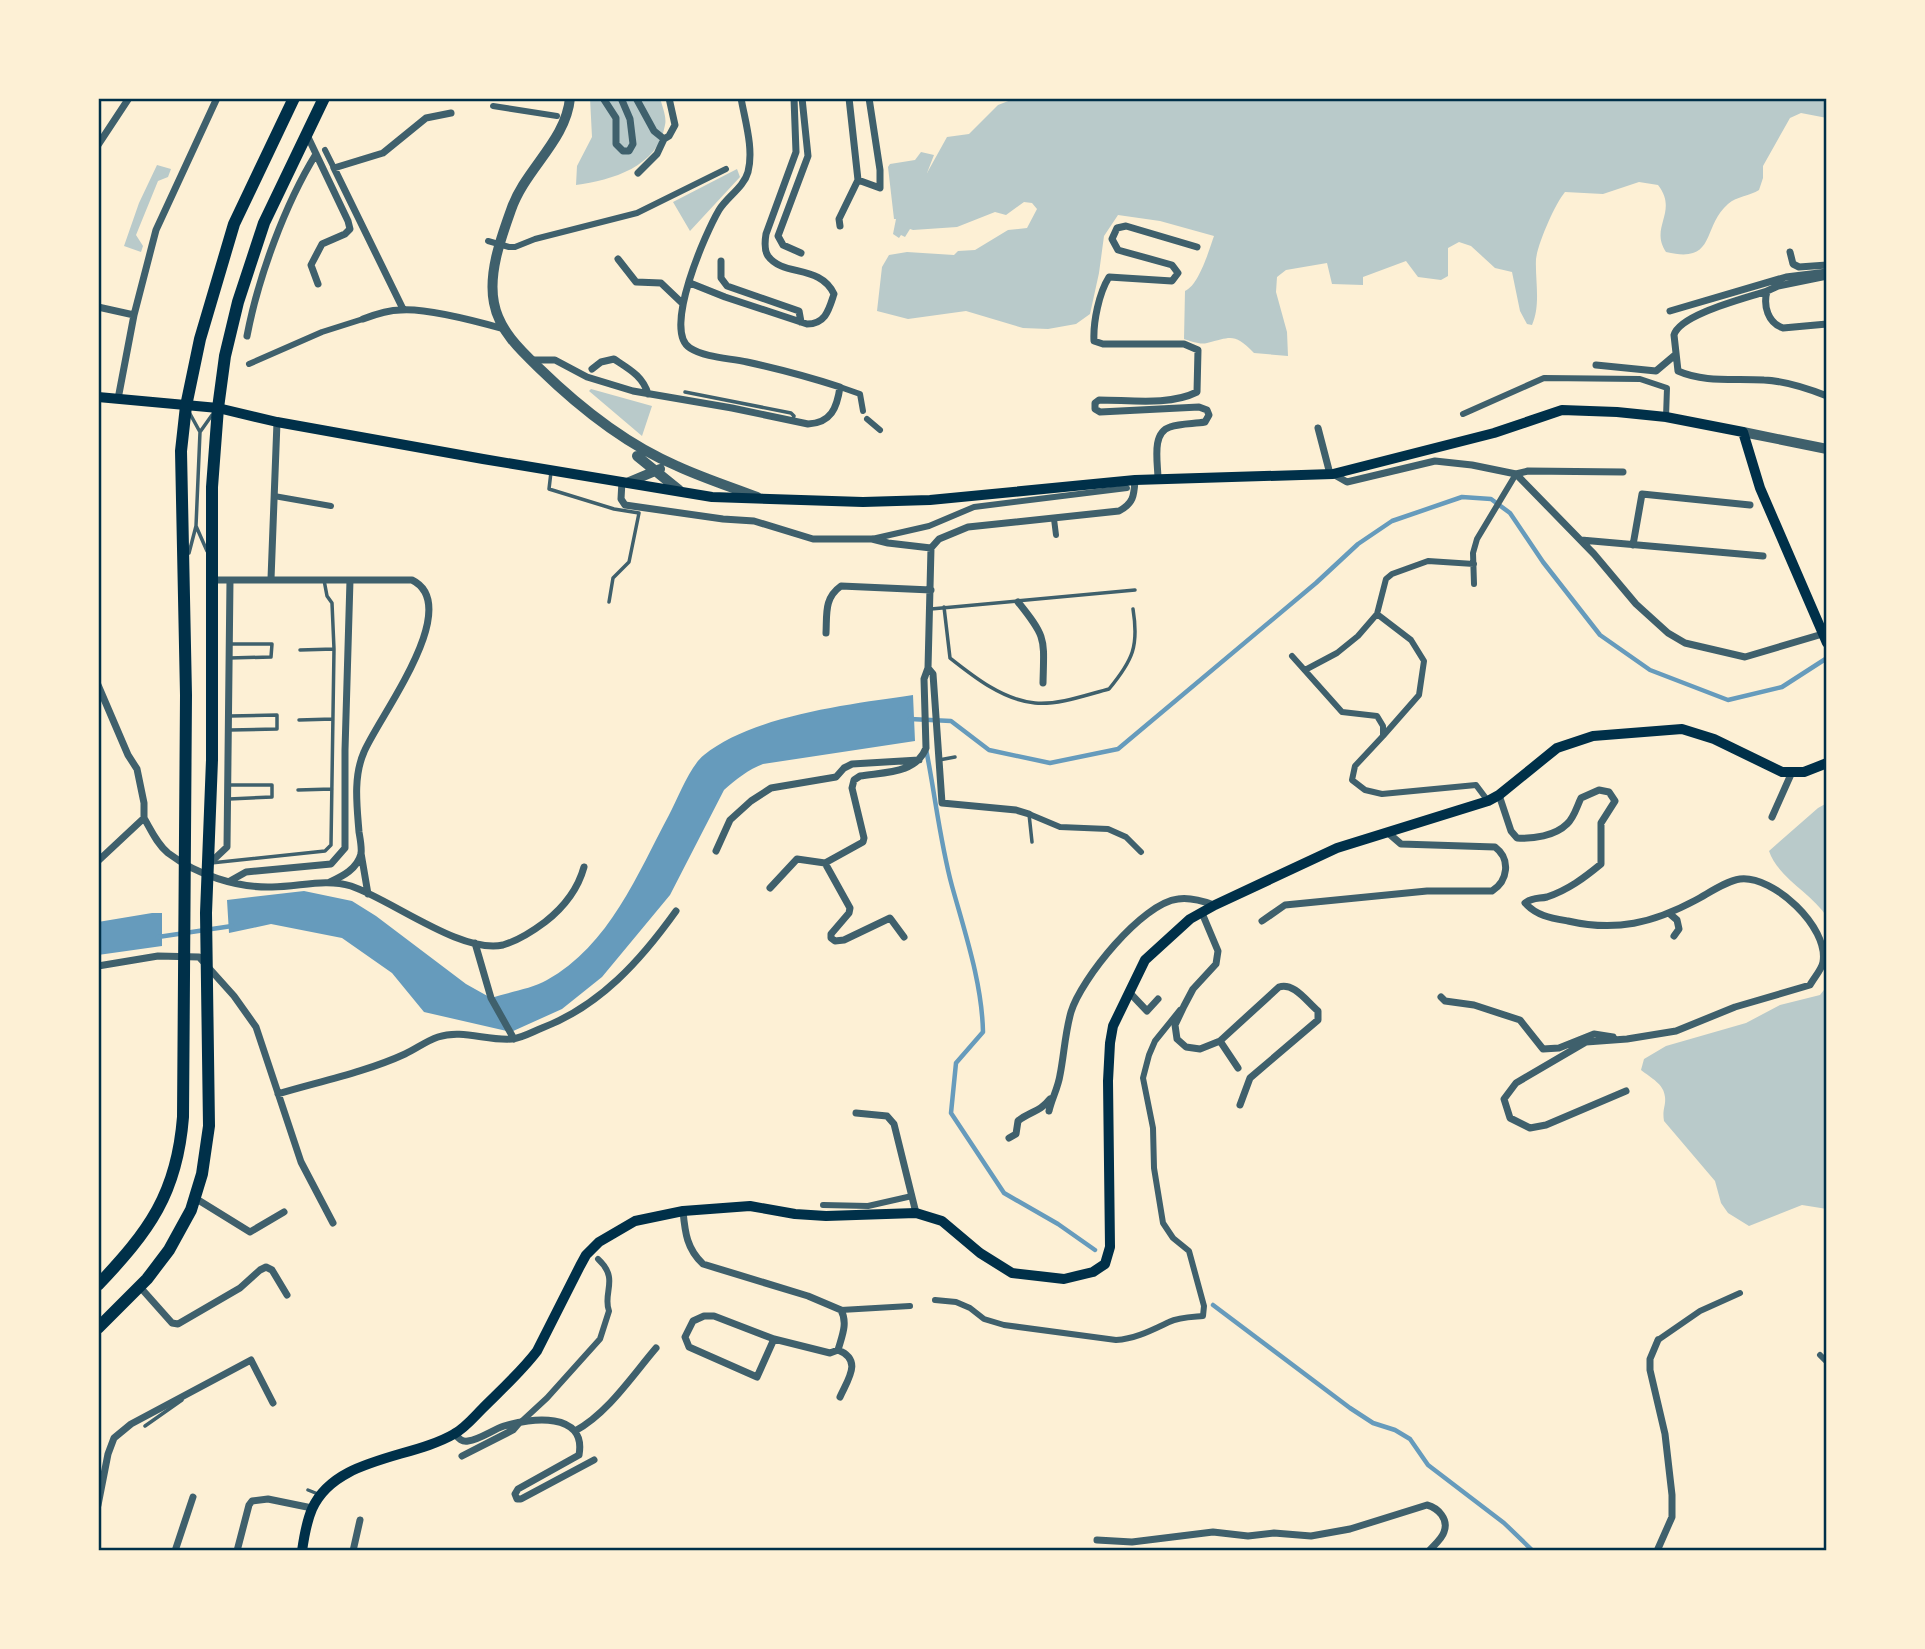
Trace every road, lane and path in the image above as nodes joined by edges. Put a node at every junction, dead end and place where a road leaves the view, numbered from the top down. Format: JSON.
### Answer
{"nodes":[{"id":1,"x":129,"y":98,"type":"edge"},
{"id":2,"x":217,"y":98,"type":"edge"},
{"id":3,"x":295,"y":98,"type":"edge"},
{"id":4,"x":324,"y":98,"type":"edge"},
{"id":5,"x":570,"y":98,"type":"edge"},
{"id":6,"x":603,"y":98,"type":"edge"},
{"id":7,"x":621,"y":98,"type":"edge"},
{"id":8,"x":636,"y":98,"type":"edge"},
{"id":9,"x":670,"y":98,"type":"edge"},
{"id":10,"x":741,"y":98,"type":"edge"},
{"id":11,"x":794,"y":98,"type":"edge"},
{"id":12,"x":802,"y":98,"type":"edge"},
{"id":13,"x":849,"y":98,"type":"edge"},
{"id":14,"x":870,"y":98,"type":"edge"},
{"id":15,"x":493,"y":106,"type":"dead end"},
{"id":16,"x":451,"y":113,"type":"dead end"},
{"id":17,"x":557,"y":116,"type":"dead end"},
{"id":18,"x":306,"y":134,"type":"junction"},
{"id":19,"x":664,"y":139,"type":"junction"},
{"id":20,"x":98,"y":145,"type":"edge"},
{"id":21,"x":326,"y":150,"type":"dead end"},
{"id":22,"x":316,"y":154,"type":"junction"},
{"id":23,"x":334,"y":168,"type":"junction"},
{"id":24,"x":726,"y":169,"type":"dead end"},
{"id":25,"x":638,"y":173,"type":"dead end"},
{"id":26,"x":858,"y":180,"type":"junction"},
{"id":27,"x":840,"y":226,"type":"dead end"},
{"id":28,"x":488,"y":241,"type":"dead end"},
{"id":29,"x":1197,"y":247,"type":"dead end"},
{"id":30,"x":1790,"y":252,"type":"dead end"},
{"id":31,"x":801,"y":253,"type":"dead end"},
{"id":32,"x":618,"y":259,"type":"dead end"},
{"id":33,"x":721,"y":261,"type":"dead end"},
{"id":34,"x":1827,"y":265,"type":"edge"},
{"id":35,"x":1827,"y":274,"type":"edge"},
{"id":36,"x":690,"y":283,"type":"junction"},
{"id":37,"x":318,"y":284,"type":"dead end"},
{"id":38,"x":1767,"y":291,"type":"junction"},
{"id":39,"x":682,"y":303,"type":"junction"},
{"id":40,"x":98,"y":307,"type":"edge"},
{"id":41,"x":403,"y":309,"type":"junction"},
{"id":42,"x":1670,"y":311,"type":"dead end"},
{"id":43,"x":134,"y":315,"type":"junction"},
{"id":44,"x":363,"y":318,"type":"joint"},
{"id":45,"x":801,"y":322,"type":"junction"},
{"id":46,"x":1827,"y":324,"type":"edge"},
{"id":47,"x":504,"y":329,"type":"junction"},
{"id":48,"x":247,"y":336,"type":"dead end"},
{"id":49,"x":1675,"y":355,"type":"junction"},
{"id":50,"x":531,"y":360,"type":"junction"},
{"id":51,"x":249,"y":364,"type":"dead end"},
{"id":52,"x":1596,"y":365,"type":"dead end"},
{"id":53,"x":592,"y":369,"type":"dead end"},
{"id":54,"x":840,"y":387,"type":"junction"},
{"id":55,"x":685,"y":392,"type":"dead end"},
{"id":56,"x":649,"y":394,"type":"junction"},
{"id":57,"x":1827,"y":396,"type":"edge"},
{"id":58,"x":98,"y":397,"type":"edge"},
{"id":59,"x":118,"y":399,"type":"junction"},
{"id":60,"x":186,"y":406,"type":"junction"},
{"id":61,"x":218,"y":408,"type":"junction"},
{"id":62,"x":863,"y":411,"type":"dead end"},
{"id":63,"x":1463,"y":414,"type":"dead end"},
{"id":64,"x":1666,"y":417,"type":"junction"},
{"id":65,"x":867,"y":419,"type":"dead end"},
{"id":66,"x":792,"y":421,"type":"junction"},
{"id":67,"x":276,"y":422,"type":"junction"},
{"id":68,"x":1318,"y":428,"type":"dead end"},
{"id":69,"x":880,"y":430,"type":"dead end"},
{"id":70,"x":200,"y":432,"type":"junction"},
{"id":71,"x":1743,"y":432,"type":"junction"},
{"id":72,"x":628,"y":440,"type":"junction"},
{"id":73,"x":1826,"y":449,"type":"edge"},
{"id":74,"x":636,"y":456,"type":"junction"},
{"id":75,"x":661,"y":466,"type":"junction"},
{"id":76,"x":551,"y":470,"type":"junction"},
{"id":77,"x":1623,"y":472,"type":"dead end"},
{"id":78,"x":1332,"y":474,"type":"junction"},
{"id":79,"x":1516,"y":474,"type":"junction"},
{"id":80,"x":1158,"y":479,"type":"junction"},
{"id":81,"x":625,"y":481,"type":"junction"},
{"id":82,"x":1131,"y":484,"type":"junction"},
{"id":83,"x":679,"y":490,"type":"junction"},
{"id":84,"x":274,"y":496,"type":"junction"},
{"id":85,"x":761,"y":498,"type":"junction"},
{"id":86,"x":1750,"y":505,"type":"dead end"},
{"id":87,"x":331,"y":506,"type":"dead end"},
{"id":88,"x":1054,"y":519,"type":"junction"},
{"id":89,"x":197,"y":526,"type":"junction"},
{"id":90,"x":1056,"y":535,"type":"dead end"},
{"id":91,"x":872,"y":539,"type":"junction"},
{"id":92,"x":1581,"y":540,"type":"junction"},
{"id":93,"x":1633,"y":545,"type":"junction"},
{"id":94,"x":932,"y":548,"type":"junction"},
{"id":95,"x":1763,"y":556,"type":"dead end"},
{"id":96,"x":212,"y":563,"type":"junction"},
{"id":97,"x":1474,"y":564,"type":"junction"},
{"id":98,"x":183,"y":572,"type":"junction"},
{"id":99,"x":271,"y":579,"type":"junction"},
{"id":100,"x":213,"y":580,"type":"junction"},
{"id":101,"x":230,"y":580,"type":"junction"},
{"id":102,"x":324,"y":580,"type":"junction"},
{"id":103,"x":351,"y":580,"type":"junction"},
{"id":104,"x":1474,"y":584,"type":"dead end"},
{"id":105,"x":931,"y":590,"type":"junction"},
{"id":106,"x":1135,"y":590,"type":"dead end"},
{"id":107,"x":1018,"y":601,"type":"junction"},
{"id":108,"x":609,"y":602,"type":"dead end"},
{"id":109,"x":944,"y":607,"type":"junction"},
{"id":110,"x":929,"y":609,"type":"junction"},
{"id":111,"x":1133,"y":609,"type":"dead end"},
{"id":112,"x":1377,"y":614,"type":"junction"},
{"id":113,"x":826,"y":633,"type":"dead end"},
{"id":114,"x":1827,"y":633,"type":"edge"},
{"id":115,"x":1827,"y":643,"type":"edge"},
{"id":116,"x":229,"y":644,"type":"junction"},
{"id":117,"x":334,"y":649,"type":"junction"},
{"id":118,"x":300,"y":650,"type":"dead end"},
{"id":119,"x":1292,"y":656,"type":"dead end"},
{"id":120,"x":229,"y":658,"type":"junction"},
{"id":121,"x":1305,"y":670,"type":"junction"},
{"id":122,"x":930,"y":671,"type":"junction"},
{"id":123,"x":1043,"y":683,"type":"dead end"},
{"id":124,"x":98,"y":685,"type":"edge"},
{"id":125,"x":229,"y":716,"type":"junction"},
{"id":126,"x":333,"y":719,"type":"junction"},
{"id":127,"x":299,"y":720,"type":"dead end"},
{"id":128,"x":228,"y":730,"type":"junction"},
{"id":129,"x":1383,"y":736,"type":"junction"},
{"id":130,"x":955,"y":757,"type":"dead end"},
{"id":131,"x":920,"y":760,"type":"junction"},
{"id":132,"x":937,"y":761,"type":"junction"},
{"id":133,"x":1827,"y":763,"type":"edge"},
{"id":134,"x":1792,"y":772,"type":"junction"},
{"id":135,"x":227,"y":785,"type":"junction"},
{"id":136,"x":332,"y":789,"type":"junction"},
{"id":137,"x":298,"y":790,"type":"dead end"},
{"id":138,"x":1499,"y":795,"type":"junction"},
{"id":139,"x":227,"y":799,"type":"junction"},
{"id":140,"x":1488,"y":800,"type":"junction"},
{"id":141,"x":1029,"y":814,"type":"junction"},
{"id":142,"x":1772,"y":817,"type":"dead end"},
{"id":143,"x":144,"y":818,"type":"junction"},
{"id":144,"x":1387,"y":832,"type":"junction"},
{"id":145,"x":1032,"y":842,"type":"dead end"},
{"id":146,"x":716,"y":851,"type":"dead end"},
{"id":147,"x":1141,"y":852,"type":"dead end"},
{"id":148,"x":361,"y":853,"type":"junction"},
{"id":149,"x":98,"y":861,"type":"edge"},
{"id":150,"x":825,"y":863,"type":"junction"},
{"id":151,"x":209,"y":864,"type":"junction"},
{"id":152,"x":584,"y":867,"type":"dead end"},
{"id":153,"x":230,"y":881,"type":"junction"},
{"id":154,"x":330,"y":882,"type":"junction"},
{"id":155,"x":770,"y":888,"type":"dead end"},
{"id":156,"x":368,"y":894,"type":"junction"},
{"id":157,"x":1215,"y":905,"type":"junction"},
{"id":158,"x":676,"y":911,"type":"dead end"},
{"id":159,"x":1202,"y":913,"type":"junction"},
{"id":160,"x":1670,"y":914,"type":"junction"},
{"id":161,"x":1262,"y":921,"type":"dead end"},
{"id":162,"x":1674,"y":936,"type":"dead end"},
{"id":163,"x":904,"y":937,"type":"dead end"},
{"id":164,"x":475,"y":943,"type":"junction"},
{"id":165,"x":98,"y":966,"type":"edge"},
{"id":166,"x":1128,"y":991,"type":"junction"},
{"id":167,"x":1441,"y":997,"type":"dead end"},
{"id":168,"x":1158,"y":999,"type":"dead end"},
{"id":169,"x":1184,"y":1006,"type":"junction"},
{"id":170,"x":512,"y":1035,"type":"junction"},
{"id":171,"x":1627,"y":1039,"type":"junction"},
{"id":172,"x":1220,"y":1041,"type":"junction"},
{"id":173,"x":1238,"y":1068,"type":"dead end"},
{"id":174,"x":1626,"y":1091,"type":"dead end"},
{"id":175,"x":278,"y":1094,"type":"junction"},
{"id":176,"x":1052,"y":1096,"type":"junction"},
{"id":177,"x":1240,"y":1105,"type":"dead end"},
{"id":178,"x":1049,"y":1111,"type":"dead end"},
{"id":179,"x":856,"y":1113,"type":"dead end"},
{"id":180,"x":1009,"y":1138,"type":"dead end"},
{"id":181,"x":912,"y":1196,"type":"junction"},
{"id":182,"x":195,"y":1198,"type":"junction"},
{"id":183,"x":823,"y":1205,"type":"dead end"},
{"id":184,"x":683,"y":1211,"type":"junction"},
{"id":185,"x":284,"y":1212,"type":"dead end"},
{"id":186,"x":916,"y":1213,"type":"junction"},
{"id":187,"x":333,"y":1223,"type":"dead end"},
{"id":188,"x":598,"y":1259,"type":"dead end"},
{"id":189,"x":98,"y":1286,"type":"edge"},
{"id":190,"x":140,"y":1287,"type":"junction"},
{"id":191,"x":1740,"y":1293,"type":"dead end"},
{"id":192,"x":287,"y":1295,"type":"dead end"},
{"id":193,"x":934,"y":1300,"type":"dead end"},
{"id":194,"x":910,"y":1306,"type":"dead end"},
{"id":195,"x":841,"y":1310,"type":"junction"},
{"id":196,"x":98,"y":1328,"type":"edge"},
{"id":197,"x":774,"y":1339,"type":"junction"},
{"id":198,"x":1658,"y":1340,"type":"joint"},
{"id":199,"x":656,"y":1348,"type":"dead end"},
{"id":200,"x":838,"y":1350,"type":"junction"},
{"id":201,"x":1820,"y":1355,"type":"dead end"},
{"id":202,"x":1827,"y":1362,"type":"edge"},
{"id":203,"x":207,"y":1383,"type":"junction"},
{"id":204,"x":840,"y":1397,"type":"dead end"},
{"id":205,"x":273,"y":1403,"type":"dead end"},
{"id":206,"x":519,"y":1423,"type":"junction"},
{"id":207,"x":145,"y":1426,"type":"dead end"},
{"id":208,"x":575,"y":1431,"type":"junction"},
{"id":209,"x":455,"y":1434,"type":"junction"},
{"id":210,"x":462,"y":1456,"type":"dead end"},
{"id":211,"x":594,"y":1460,"type":"dead end"},
{"id":212,"x":308,"y":1489,"type":"dead end"},
{"id":213,"x":320,"y":1495,"type":"junction"},
{"id":214,"x":192,"y":1497,"type":"dead end"},
{"id":215,"x":98,"y":1505,"type":"edge"},
{"id":216,"x":312,"y":1508,"type":"junction"},
{"id":217,"x":360,"y":1520,"type":"dead end"},
{"id":218,"x":1097,"y":1540,"type":"dead end"},
{"id":219,"x":175,"y":1551,"type":"edge"},
{"id":220,"x":237,"y":1551,"type":"edge"},
{"id":221,"x":302,"y":1551,"type":"edge"},
{"id":222,"x":353,"y":1551,"type":"edge"},
{"id":223,"x":1429,"y":1551,"type":"edge"},
{"id":224,"x":1657,"y":1551,"type":"edge"}],
"edges":[{"from":1,"to":20,"type":"street"},
{"from":2,"to":43,"type":"street"},
{"from":3,"to":60,"type":"main road"},
{"from":4,"to":18,"type":"main road"},
{"from":5,"to":47,"type":"street"},
{"from":6,"to":7,"type":"street"},
{"from":8,"to":19,"type":"street"},
{"from":9,"to":19,"type":"street"},
{"from":10,"to":36,"type":"street"},
{"from":11,"to":45,"type":"street"},
{"from":12,"to":31,"type":"street"},
{"from":13,"to":26,"type":"street"},
{"from":14,"to":26,"type":"street"},
{"from":15,"to":17,"type":"street"},
{"from":16,"to":23,"type":"street"},
{"from":18,"to":22,"type":"street"},
{"from":18,"to":61,"type":"main road"},
{"from":19,"to":25,"type":"street"},
{"from":21,"to":23,"type":"street"},
{"from":22,"to":37,"type":"street"},
{"from":22,"to":48,"type":"street"},
{"from":23,"to":41,"type":"street"},
{"from":24,"to":28,"type":"street"},
{"from":26,"to":27,"type":"street"},
{"from":29,"to":80,"type":"street"},
{"from":30,"to":34,"type":"street"},
{"from":32,"to":39,"type":"street"},
{"from":33,"to":45,"type":"street"},
{"from":35,"to":38,"type":"street"},
{"from":35,"to":42,"type":"street"},
{"from":36,"to":39,"type":"street"},
{"from":36,"to":45,"type":"street"},
{"from":38,"to":46,"type":"street"},
{"from":38,"to":49,"type":"street"},
{"from":39,"to":54,"type":"street"},
{"from":40,"to":43,"type":"street"},
{"from":41,"to":44,"type":"street"},
{"from":41,"to":47,"type":"street"},
{"from":43,"to":59,"type":"street"},
{"from":44,"to":51,"type":"street"},
{"from":47,"to":50,"type":"street"},
{"from":49,"to":52,"type":"street"},
{"from":49,"to":57,"type":"street"},
{"from":50,"to":56,"type":"street"},
{"from":50,"to":72,"type":"street"},
{"from":53,"to":56,"type":"street"},
{"from":54,"to":62,"type":"street"},
{"from":54,"to":66,"type":"street"},
{"from":55,"to":66,"type":"lane"},
{"from":56,"to":66,"type":"street"},
{"from":58,"to":59,"type":"main road"},
{"from":59,"to":60,"type":"main road"},
{"from":60,"to":61,"type":"main road"},
{"from":60,"to":70,"type":"lane"},
{"from":60,"to":98,"type":"main road"},
{"from":61,"to":67,"type":"main road"},
{"from":61,"to":70,"type":"lane"},
{"from":61,"to":96,"type":"main road"},
{"from":63,"to":64,"type":"street"},
{"from":64,"to":71,"type":"main road"},
{"from":64,"to":78,"type":"main road"},
{"from":65,"to":69,"type":"street"},
{"from":67,"to":76,"type":"main road"},
{"from":67,"to":84,"type":"street"},
{"from":68,"to":78,"type":"street"},
{"from":70,"to":89,"type":"lane"},
{"from":71,"to":73,"type":"street"},
{"from":71,"to":115,"type":"main road"},
{"from":72,"to":74,"type":"street"},
{"from":72,"to":75,"type":"street"},
{"from":74,"to":75,"type":"street"},
{"from":74,"to":81,"type":"street"},
{"from":75,"to":81,"type":"street"},
{"from":75,"to":83,"type":"street"},
{"from":75,"to":85,"type":"street"},
{"from":76,"to":81,"type":"main road"},
{"from":76,"to":108,"type":"lane"},
{"from":77,"to":79,"type":"street"},
{"from":78,"to":79,"type":"street"},
{"from":78,"to":80,"type":"main road"},
{"from":79,"to":92,"type":"street"},
{"from":79,"to":97,"type":"street"},
{"from":80,"to":82,"type":"main road"},
{"from":81,"to":83,"type":"main road"},
{"from":81,"to":91,"type":"street"},
{"from":82,"to":85,"type":"main road"},
{"from":82,"to":88,"type":"street"},
{"from":82,"to":91,"type":"street"},
{"from":83,"to":85,"type":"main road"},
{"from":84,"to":87,"type":"street"},
{"from":84,"to":99,"type":"street"},
{"from":86,"to":93,"type":"street"},
{"from":88,"to":90,"type":"street"},
{"from":88,"to":94,"type":"street"},
{"from":89,"to":96,"type":"lane"},
{"from":89,"to":98,"type":"lane"},
{"from":91,"to":94,"type":"street"},
{"from":92,"to":93,"type":"street"},
{"from":92,"to":114,"type":"street"},
{"from":93,"to":95,"type":"street"},
{"from":94,"to":105,"type":"street"},
{"from":96,"to":100,"type":"main road"},
{"from":97,"to":104,"type":"street"},
{"from":97,"to":112,"type":"street"},
{"from":98,"to":189,"type":"main road"},
{"from":99,"to":101,"type":"street"},
{"from":99,"to":102,"type":"street"},
{"from":100,"to":101,"type":"street"},
{"from":100,"to":151,"type":"main road"},
{"from":101,"to":116,"type":"street"},
{"from":102,"to":103,"type":"street"},
{"from":102,"to":117,"type":"lane"},
{"from":103,"to":148,"type":"street"},
{"from":103,"to":153,"type":"street"},
{"from":105,"to":110,"type":"street"},
{"from":105,"to":113,"type":"street"},
{"from":106,"to":107,"type":"lane"},
{"from":107,"to":109,"type":"lane"},
{"from":107,"to":123,"type":"street"},
{"from":109,"to":110,"type":"lane"},
{"from":109,"to":111,"type":"lane"},
{"from":110,"to":122,"type":"street"},
{"from":112,"to":121,"type":"street"},
{"from":112,"to":129,"type":"street"},
{"from":116,"to":120,"type":"street"},
{"from":116,"to":120,"type":"lane"},
{"from":117,"to":118,"type":"lane"},
{"from":117,"to":126,"type":"lane"},
{"from":119,"to":121,"type":"street"},
{"from":120,"to":125,"type":"street"},
{"from":121,"to":129,"type":"street"},
{"from":122,"to":131,"type":"street"},
{"from":122,"to":132,"type":"street"},
{"from":124,"to":143,"type":"street"},
{"from":125,"to":128,"type":"street"},
{"from":125,"to":128,"type":"lane"},
{"from":126,"to":127,"type":"lane"},
{"from":126,"to":136,"type":"lane"},
{"from":128,"to":135,"type":"street"},
{"from":129,"to":140,"type":"street"},
{"from":130,"to":132,"type":"lane"},
{"from":131,"to":146,"type":"street"},
{"from":131,"to":150,"type":"street"},
{"from":132,"to":141,"type":"street"},
{"from":133,"to":134,"type":"main road"},
{"from":134,"to":138,"type":"main road"},
{"from":134,"to":142,"type":"street"},
{"from":135,"to":139,"type":"street"},
{"from":135,"to":139,"type":"lane"},
{"from":136,"to":137,"type":"lane"},
{"from":136,"to":151,"type":"lane"},
{"from":138,"to":140,"type":"main road"},
{"from":138,"to":160,"type":"street"},
{"from":139,"to":151,"type":"street"},
{"from":140,"to":144,"type":"main road"},
{"from":141,"to":145,"type":"lane"},
{"from":141,"to":147,"type":"street"},
{"from":143,"to":149,"type":"street"},
{"from":143,"to":153,"type":"street"},
{"from":144,"to":157,"type":"main road"},
{"from":144,"to":161,"type":"street"},
{"from":148,"to":154,"type":"street"},
{"from":148,"to":156,"type":"street"},
{"from":150,"to":155,"type":"street"},
{"from":150,"to":163,"type":"street"},
{"from":151,"to":182,"type":"main road"},
{"from":152,"to":164,"type":"street"},
{"from":153,"to":154,"type":"street"},
{"from":154,"to":156,"type":"street"},
{"from":156,"to":164,"type":"street"},
{"from":157,"to":159,"type":"main road"},
{"from":157,"to":176,"type":"street"},
{"from":158,"to":170,"type":"street"},
{"from":159,"to":166,"type":"main road"},
{"from":159,"to":169,"type":"street"},
{"from":160,"to":162,"type":"street"},
{"from":160,"to":171,"type":"street"},
{"from":164,"to":170,"type":"street"},
{"from":165,"to":175,"type":"street"},
{"from":166,"to":168,"type":"street"},
{"from":166,"to":186,"type":"main road"},
{"from":167,"to":171,"type":"street"},
{"from":169,"to":172,"type":"street"},
{"from":169,"to":193,"type":"street"},
{"from":170,"to":175,"type":"street"},
{"from":171,"to":174,"type":"street"},
{"from":172,"to":173,"type":"street"},
{"from":172,"to":177,"type":"street"},
{"from":175,"to":187,"type":"street"},
{"from":176,"to":178,"type":"street"},
{"from":176,"to":180,"type":"street"},
{"from":179,"to":181,"type":"street"},
{"from":181,"to":183,"type":"street"},
{"from":181,"to":186,"type":"street"},
{"from":182,"to":185,"type":"street"},
{"from":182,"to":190,"type":"main road"},
{"from":184,"to":186,"type":"main road"},
{"from":184,"to":195,"type":"street"},
{"from":184,"to":209,"type":"main road"},
{"from":188,"to":206,"type":"street"},
{"from":190,"to":192,"type":"street"},
{"from":190,"to":196,"type":"main road"},
{"from":191,"to":198,"type":"street"},
{"from":194,"to":195,"type":"street"},
{"from":195,"to":200,"type":"street"},
{"from":197,"to":197,"type":"street"},
{"from":197,"to":200,"type":"street"},
{"from":198,"to":224,"type":"street"},
{"from":199,"to":208,"type":"street"},
{"from":200,"to":204,"type":"street"},
{"from":201,"to":202,"type":"street"},
{"from":203,"to":205,"type":"street"},
{"from":203,"to":207,"type":"lane"},
{"from":203,"to":215,"type":"street"},
{"from":206,"to":208,"type":"street"},
{"from":206,"to":209,"type":"street"},
{"from":206,"to":210,"type":"street"},
{"from":208,"to":211,"type":"street"},
{"from":209,"to":213,"type":"main road"},
{"from":212,"to":213,"type":"lane"},
{"from":213,"to":216,"type":"main road"},
{"from":214,"to":219,"type":"street"},
{"from":216,"to":220,"type":"street"},
{"from":216,"to":221,"type":"main road"},
{"from":217,"to":222,"type":"street"},
{"from":218,"to":223,"type":"street"}]}
